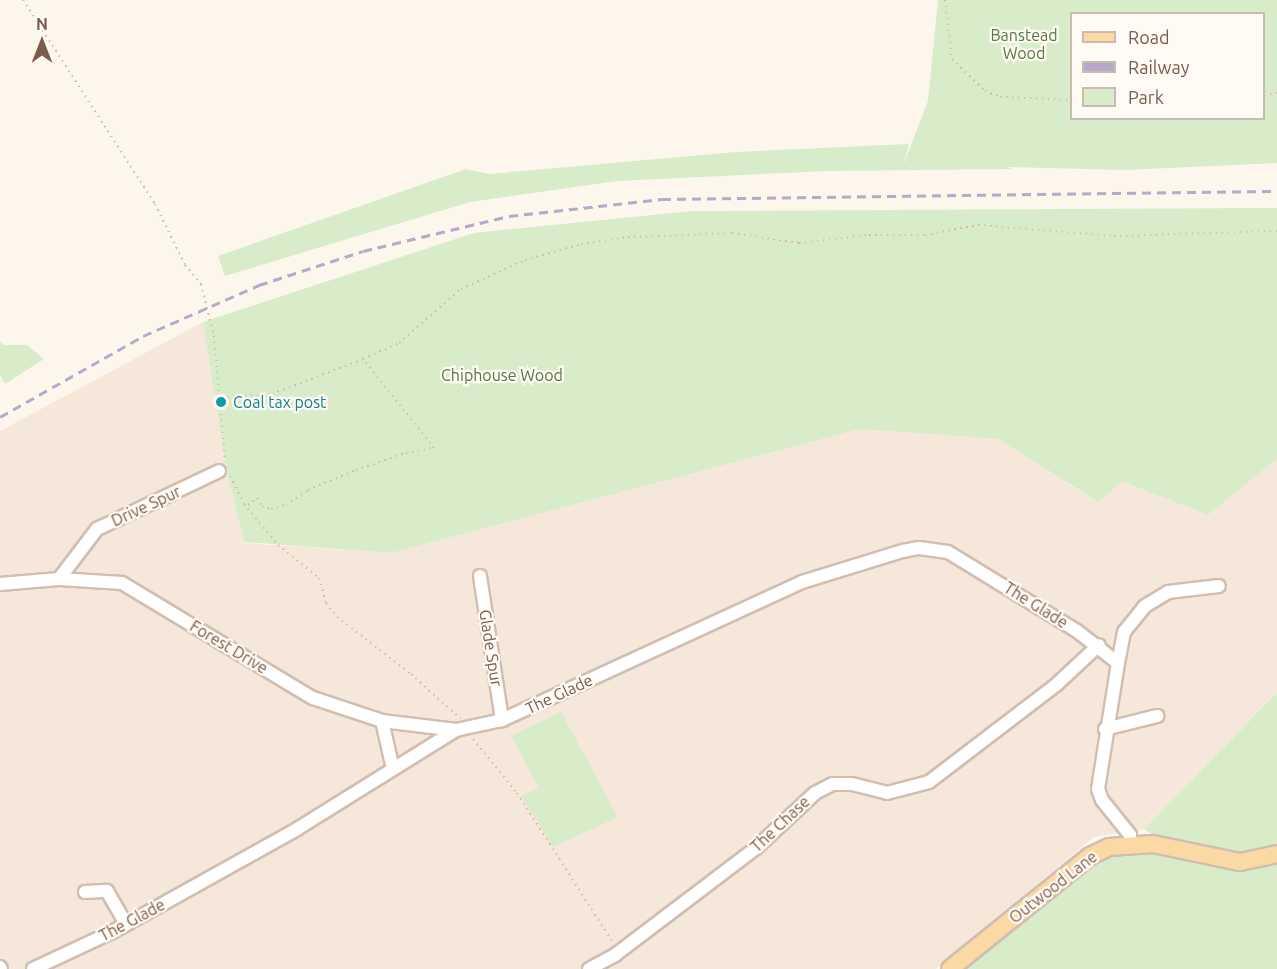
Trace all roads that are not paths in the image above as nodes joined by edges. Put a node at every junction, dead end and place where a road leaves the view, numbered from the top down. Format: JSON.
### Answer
{"nodes":[{"id":1,"x":219,"y":471,"type":"dead end"},
{"id":2,"x":480,"y":576,"type":"dead end"},
{"id":3,"x":59,"y":579,"type":"junction"},
{"id":4,"x":0,"y":584,"type":"edge"},
{"id":5,"x":1219,"y":586,"type":"dead end"},
{"id":6,"x":1099,"y":645,"type":"junction"},
{"id":7,"x":1118,"y":663,"type":"junction"},
{"id":8,"x":1157,"y":716,"type":"dead end"},
{"id":9,"x":502,"y":720,"type":"junction"},
{"id":10,"x":382,"y":721,"type":"junction"},
{"id":11,"x":461,"y":729,"type":"junction"},
{"id":12,"x":1106,"y":729,"type":"junction"},
{"id":13,"x":393,"y":768,"type":"junction"},
{"id":14,"x":1130,"y":844,"type":"junction"},
{"id":15,"x":1277,"y":854,"type":"edge"},
{"id":16,"x":85,"y":892,"type":"dead end"},
{"id":17,"x":126,"y":924,"type":"junction"},
{"id":18,"x":33,"y":969,"type":"edge"},
{"id":19,"x":589,"y":969,"type":"edge"},
{"id":20,"x":950,"y":969,"type":"edge"}],
"edges":[{"from":1,"to":3,"type":"street","name":"Drive Spur"},
{"from":2,"to":9,"type":"street","name":"Glade Spur"},
{"from":3,"to":4,"type":"street","name":"Forest Drive"},
{"from":3,"to":10,"type":"street","name":"Forest Drive"},
{"from":5,"to":7,"type":"street"},
{"from":6,"to":7,"type":"street","name":"The Glade"},
{"from":6,"to":9,"type":"street","name":"The Glade"},
{"from":6,"to":19,"type":"street","name":"The Chase"},
{"from":7,"to":12,"type":"street"},
{"from":8,"to":12,"type":"street"},
{"from":9,"to":11,"type":"street","name":"The Glade"},
{"from":10,"to":11,"type":"street","name":"Forest Drive"},
{"from":10,"to":13,"type":"street"},
{"from":11,"to":13,"type":"street","name":"The Glade"},
{"from":12,"to":14,"type":"street"},
{"from":13,"to":17,"type":"street","name":"The Glade"},
{"from":14,"to":15,"type":"main road","name":"Outwood Lane"},
{"from":14,"to":20,"type":"main road","name":"Outwood Lane"},
{"from":16,"to":17,"type":"street"},
{"from":17,"to":18,"type":"street","name":"The Glade"}]}
